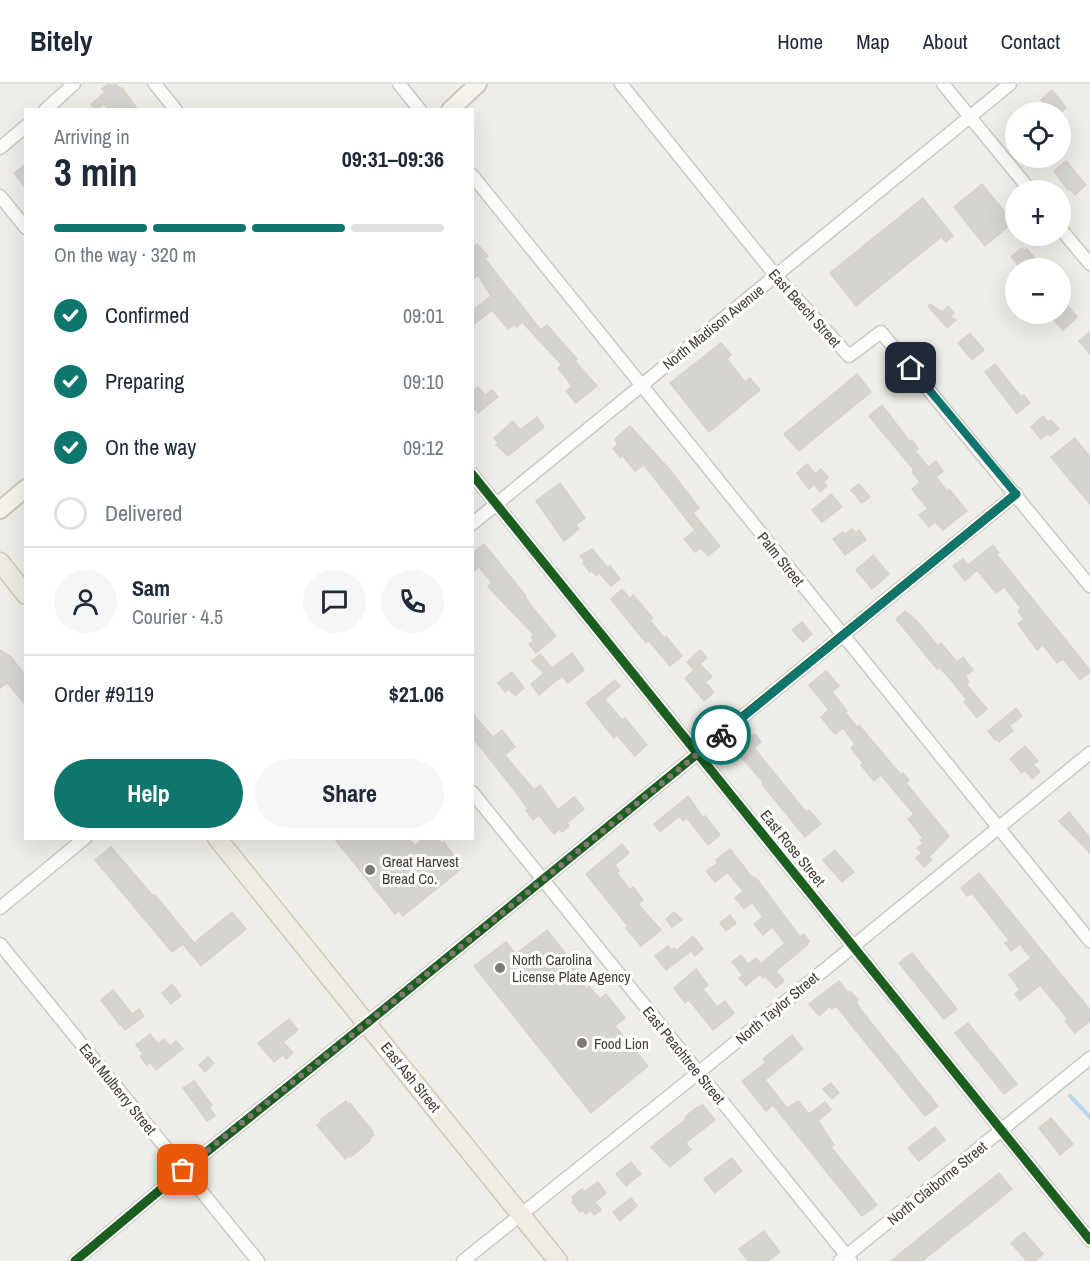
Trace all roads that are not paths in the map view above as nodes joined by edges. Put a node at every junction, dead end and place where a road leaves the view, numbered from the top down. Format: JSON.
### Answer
{"nodes":[{"id":1,"x":74,"y":84,"type":"edge"},
{"id":2,"x":155,"y":84,"type":"edge"},
{"id":3,"x":399,"y":84,"type":"edge"},
{"id":4,"x":478,"y":84,"type":"edge"},
{"id":5,"x":621,"y":84,"type":"edge"},
{"id":6,"x":943,"y":84,"type":"edge"},
{"id":7,"x":1010,"y":84,"type":"edge"},
{"id":8,"x":47,"y":108,"type":"edge"},
{"id":9,"x":174,"y":108,"type":"edge"},
{"id":10,"x":418,"y":108,"type":"edge"},
{"id":11,"x":452,"y":108,"type":"edge"},
{"id":12,"x":969,"y":116,"type":"junction"},
{"id":13,"x":24,"y":128,"type":"edge"},
{"id":14,"x":0,"y":148,"type":"edge"},
{"id":15,"x":474,"y":177,"type":"edge"},
{"id":16,"x":1022,"y":180,"type":"edge"},
{"id":17,"x":0,"y":195,"type":"edge"},
{"id":18,"x":24,"y":225,"type":"edge"},
{"id":19,"x":1071,"y":241,"type":"edge"},
{"id":20,"x":1090,"y":264,"type":"edge"},
{"id":21,"x":776,"y":276,"type":"junction"},
{"id":22,"x":641,"y":386,"type":"junction"},
{"id":23,"x":474,"y":476,"type":"edge"},
{"id":24,"x":24,"y":490,"type":"edge"},
{"id":25,"x":1016,"y":494,"type":"junction"},
{"id":26,"x":497,"y":504,"type":"junction"},
{"id":27,"x":0,"y":510,"type":"edge"},
{"id":28,"x":474,"y":522,"type":"edge"},
{"id":29,"x":0,"y":562,"type":"edge"},
{"id":30,"x":1090,"y":586,"type":"edge"},
{"id":31,"x":24,"y":592,"type":"edge"},
{"id":32,"x":843,"y":635,"type":"junction"},
{"id":33,"x":1090,"y":753,"type":"edge"},
{"id":34,"x":698,"y":754,"type":"junction"},
{"id":35,"x":474,"y":794,"type":"edge"},
{"id":36,"x":998,"y":827,"type":"junction"},
{"id":37,"x":84,"y":840,"type":"edge"},
{"id":38,"x":219,"y":840,"type":"edge"},
{"id":39,"x":543,"y":878,"type":"junction"},
{"id":40,"x":0,"y":908,"type":"edge"},
{"id":41,"x":1090,"y":941,"type":"edge"},
{"id":42,"x":0,"y":944,"type":"edge"},
{"id":43,"x":852,"y":946,"type":"junction"},
{"id":44,"x":367,"y":1023,"type":"junction"},
{"id":45,"x":1090,"y":1058,"type":"edge"},
{"id":46,"x":698,"y":1073,"type":"junction"},
{"id":47,"x":1001,"y":1131,"type":"junction"},
{"id":48,"x":183,"y":1170,"type":"junction"},
{"id":49,"x":520,"y":1214,"type":"junction"},
{"id":50,"x":1090,"y":1240,"type":"edge"},
{"id":51,"x":846,"y":1259,"type":"edge"},
{"id":52,"x":75,"y":1261,"type":"edge"},
{"id":53,"x":258,"y":1261,"type":"edge"},
{"id":54,"x":463,"y":1261,"type":"edge"},
{"id":55,"x":558,"y":1261,"type":"edge"}],
"edges":[{"from":1,"to":8,"type":"street"},
{"from":2,"to":9,"type":"street"},
{"from":3,"to":10,"type":"street"},
{"from":4,"to":11,"type":"street"},
{"from":5,"to":21,"type":"street","name":"East Beech Street"},
{"from":6,"to":12,"type":"street"},
{"from":7,"to":12,"type":"street","name":"North Madison Avenue"},
{"from":12,"to":16,"type":"street"},
{"from":12,"to":21,"type":"street","name":"North Madison Avenue"},
{"from":13,"to":14,"type":"street"},
{"from":15,"to":22,"type":"street","name":"Palm Street"},
{"from":17,"to":18,"type":"street"},
{"from":19,"to":20,"type":"street"},
{"from":21,"to":22,"type":"street","name":"North Madison Avenue"},
{"from":21,"to":25,"type":"street","name":"East Beech Street"},
{"from":22,"to":26,"type":"street","name":"North Madison Avenue"},
{"from":22,"to":32,"type":"street","name":"Palm Street"},
{"from":23,"to":26,"type":"street","name":"East Rose Street"},
{"from":24,"to":27,"type":"street"},
{"from":25,"to":30,"type":"street","name":"East Beech Street"},
{"from":25,"to":32,"type":"street"},
{"from":26,"to":28,"type":"street","name":"North Madison Avenue"},
{"from":26,"to":34,"type":"street","name":"East Rose Street"},
{"from":29,"to":31,"type":"main road"},
{"from":32,"to":34,"type":"street"},
{"from":32,"to":36,"type":"street","name":"Palm Street"},
{"from":33,"to":36,"type":"street","name":"North Taylor Street"},
{"from":34,"to":39,"type":"street"},
{"from":34,"to":43,"type":"street","name":"East Rose Street"},
{"from":35,"to":39,"type":"street","name":"East Peachtree Street"},
{"from":36,"to":41,"type":"street","name":"Palm Street"},
{"from":36,"to":43,"type":"street","name":"North Taylor Street"},
{"from":37,"to":40,"type":"street"},
{"from":38,"to":44,"type":"main road","name":"East Ash Street"},
{"from":39,"to":44,"type":"street"},
{"from":39,"to":46,"type":"street","name":"East Peachtree Street"},
{"from":42,"to":48,"type":"street","name":"East Mulberry Street"},
{"from":43,"to":46,"type":"street","name":"North Taylor Street"},
{"from":43,"to":47,"type":"street","name":"East Rose Street"},
{"from":44,"to":48,"type":"street"},
{"from":44,"to":49,"type":"main road","name":"East Ash Street"},
{"from":45,"to":47,"type":"street","name":"North Claiborne Street"},
{"from":46,"to":49,"type":"street","name":"North Taylor Street"},
{"from":46,"to":51,"type":"street","name":"East Peachtree Street"},
{"from":47,"to":50,"type":"street","name":"East Rose Street"},
{"from":47,"to":51,"type":"street","name":"North Claiborne Street"},
{"from":48,"to":52,"type":"street"},
{"from":48,"to":53,"type":"street","name":"East Mulberry Street"},
{"from":49,"to":54,"type":"street","name":"North Taylor Street"},
{"from":49,"to":55,"type":"main road","name":"East Ash Street"}]}
